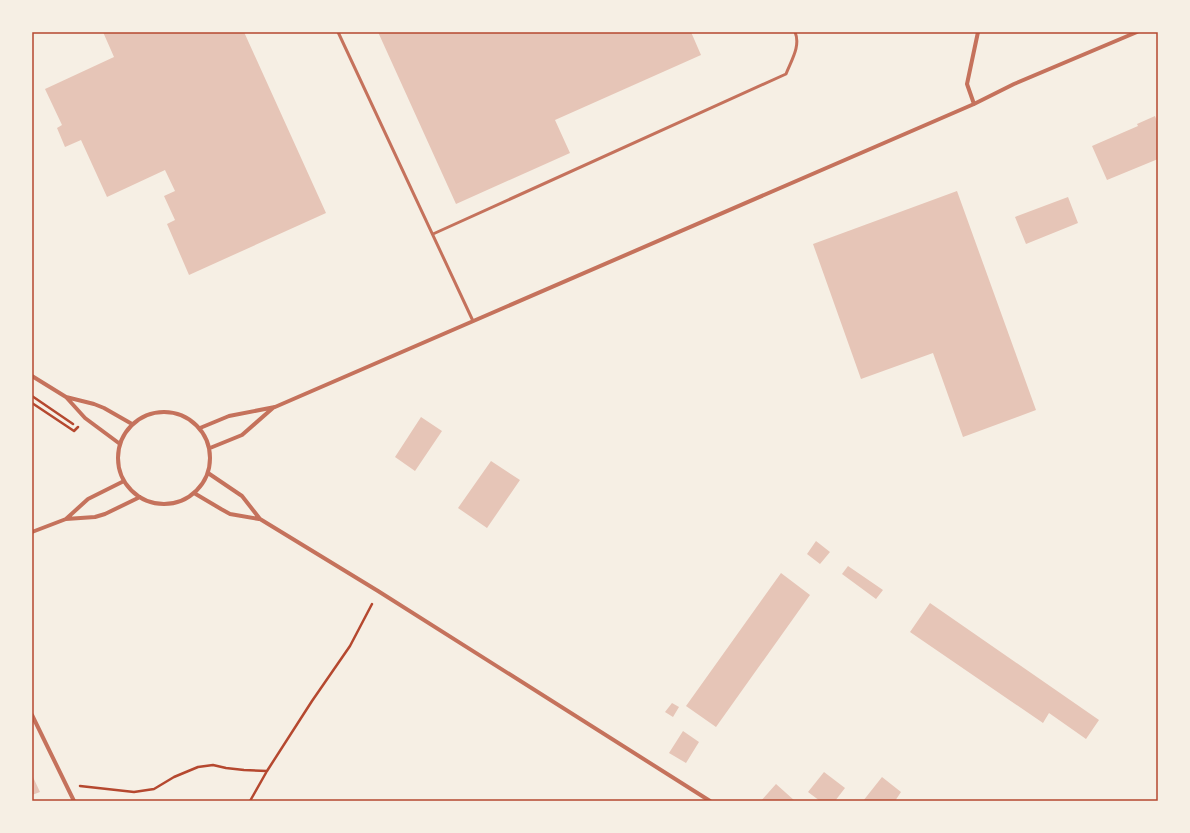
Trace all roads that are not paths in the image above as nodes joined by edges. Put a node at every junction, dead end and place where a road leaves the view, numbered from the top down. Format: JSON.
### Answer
{"nodes":[{"id":1,"x":338,"y":32,"type":"edge"},
{"id":2,"x":795,"y":32,"type":"edge"},
{"id":3,"x":978,"y":32,"type":"edge"},
{"id":4,"x":1138,"y":32,"type":"edge"},
{"id":5,"x":974,"y":104,"type":"junction"},
{"id":6,"x":433,"y":234,"type":"junction"},
{"id":7,"x":473,"y":321,"type":"junction"},
{"id":8,"x":32,"y":376,"type":"edge"},
{"id":9,"x":66,"y":397,"type":"junction"},
{"id":10,"x":275,"y":407,"type":"junction"},
{"id":11,"x":132,"y":424,"type":"junction"},
{"id":12,"x":200,"y":428,"type":"junction"},
{"id":13,"x":120,"y":444,"type":"junction"},
{"id":14,"x":210,"y":448,"type":"junction"},
{"id":15,"x":208,"y":473,"type":"junction"},
{"id":16,"x":124,"y":481,"type":"junction"},
{"id":17,"x":194,"y":493,"type":"junction"},
{"id":18,"x":140,"y":497,"type":"junction"},
{"id":19,"x":66,"y":519,"type":"junction"},
{"id":20,"x":260,"y":519,"type":"junction"},
{"id":21,"x":32,"y":532,"type":"edge"},
{"id":22,"x":32,"y":715,"type":"edge"},
{"id":23,"x":74,"y":801,"type":"edge"},
{"id":24,"x":710,"y":801,"type":"edge"}],
"edges":[{"from":1,"to":6,"type":"lane"},
{"from":2,"to":6,"type":"lane"},
{"from":3,"to":5,"type":"street"},
{"from":4,"to":5,"type":"street"},
{"from":5,"to":7,"type":"street"},
{"from":6,"to":7,"type":"lane"},
{"from":7,"to":10,"type":"street"},
{"from":8,"to":9,"type":"street"},
{"from":9,"to":11,"type":"street"},
{"from":9,"to":13,"type":"street"},
{"from":10,"to":12,"type":"street"},
{"from":10,"to":14,"type":"street"},
{"from":11,"to":12,"type":"street"},
{"from":11,"to":13,"type":"street"},
{"from":12,"to":14,"type":"street"},
{"from":13,"to":16,"type":"street"},
{"from":14,"to":15,"type":"street"},
{"from":15,"to":17,"type":"street"},
{"from":15,"to":20,"type":"street"},
{"from":16,"to":18,"type":"street"},
{"from":16,"to":19,"type":"street"},
{"from":17,"to":18,"type":"street"},
{"from":17,"to":20,"type":"street"},
{"from":18,"to":19,"type":"street"},
{"from":19,"to":21,"type":"street"},
{"from":20,"to":24,"type":"street"},
{"from":22,"to":23,"type":"street"}]}
